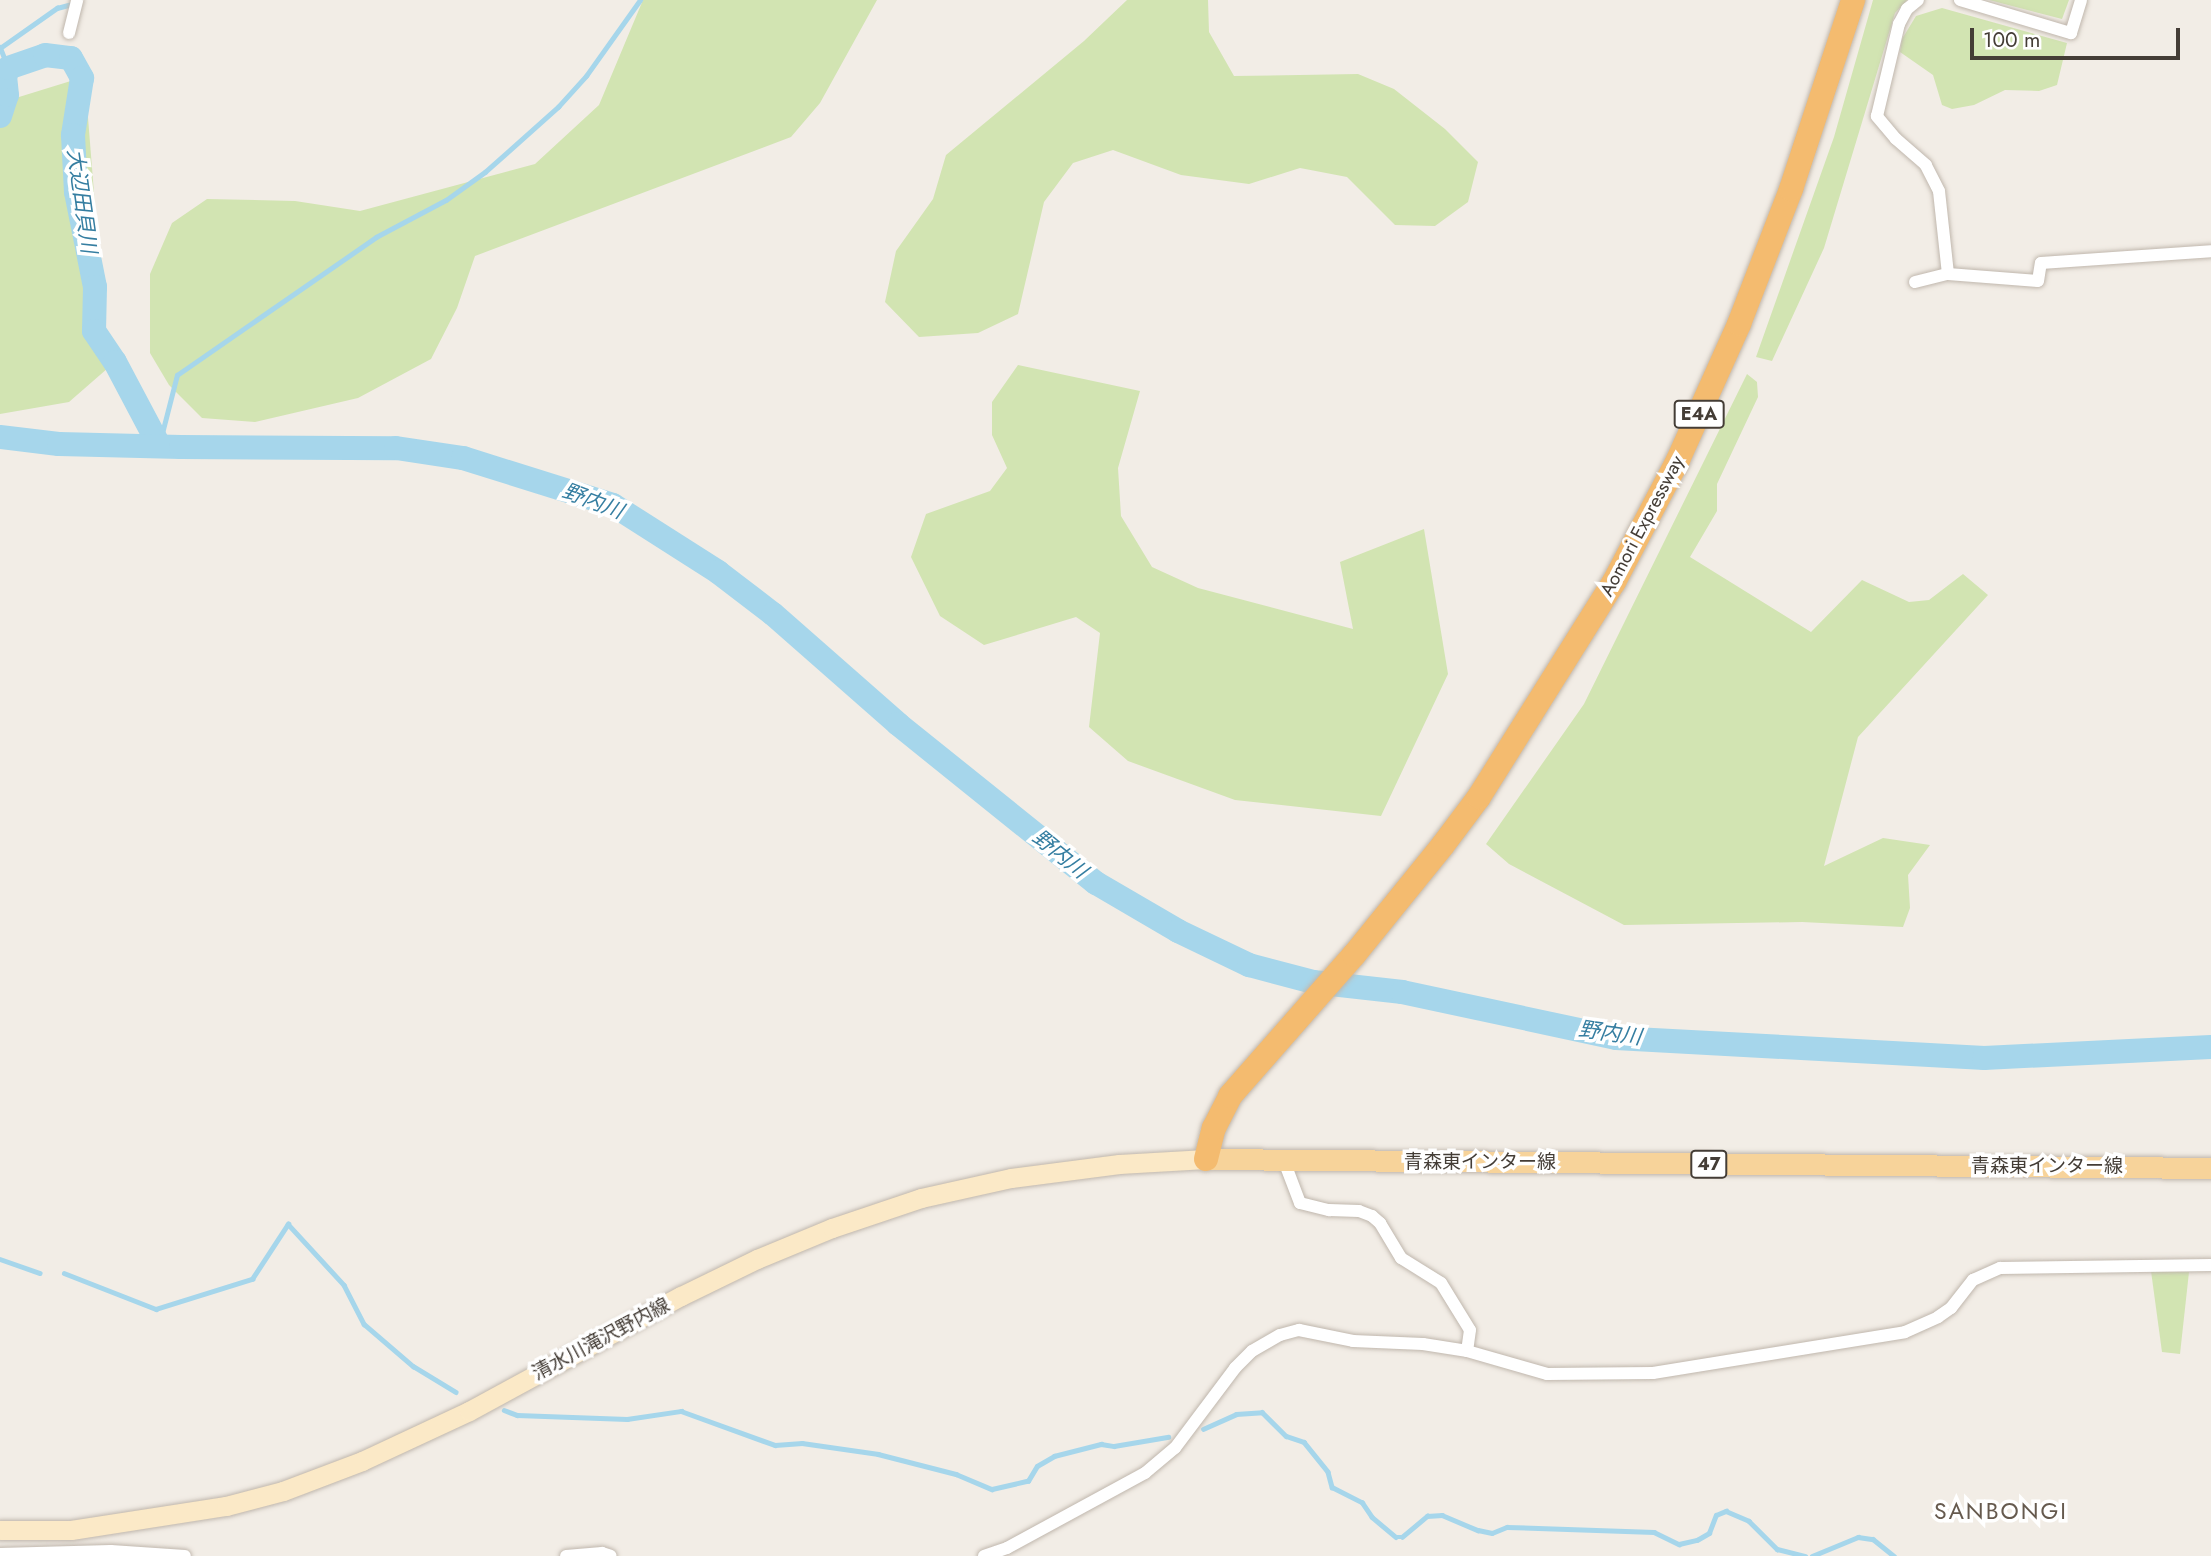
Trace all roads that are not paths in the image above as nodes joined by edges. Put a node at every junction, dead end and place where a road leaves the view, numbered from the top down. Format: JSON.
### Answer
{"nodes":[{"id":1,"x":77,"y":0,"type":"edge"},
{"id":2,"x":1853,"y":0,"type":"edge"},
{"id":3,"x":1918,"y":0,"type":"edge"},
{"id":4,"x":1960,"y":0,"type":"edge"},
{"id":5,"x":2081,"y":0,"type":"edge"},
{"id":6,"x":69,"y":33,"type":"dead end"},
{"id":7,"x":2211,"y":251,"type":"edge"},
{"id":8,"x":1948,"y":274,"type":"junction"},
{"id":9,"x":1915,"y":282,"type":"dead end"},
{"id":10,"x":1206,"y":1159,"type":"junction"},
{"id":11,"x":1284,"y":1161,"type":"junction"},
{"id":12,"x":2211,"y":1168,"type":"edge"},
{"id":13,"x":2211,"y":1265,"type":"edge"},
{"id":14,"x":1467,"y":1351,"type":"junction"},
{"id":15,"x":0,"y":1530,"type":"edge"},
{"id":16,"x":0,"y":1554,"type":"edge"},
{"id":17,"x":185,"y":1556,"type":"edge"},
{"id":18,"x":566,"y":1556,"type":"edge"},
{"id":19,"x":611,"y":1556,"type":"edge"},
{"id":20,"x":984,"y":1556,"type":"edge"}],
"edges":[{"from":1,"to":6,"type":"street"},
{"from":2,"to":10,"type":"highway","name":"Aomori Expressway","number":"E4A"},
{"from":3,"to":8,"type":"street"},
{"from":4,"to":5,"type":"street"},
{"from":7,"to":8,"type":"street"},
{"from":8,"to":9,"type":"street"},
{"from":10,"to":11,"type":"main road","name":"青森東インター線","number":"47"},
{"from":10,"to":15,"type":"main road","name":"清水川滝沢野内線"},
{"from":11,"to":12,"type":"main road","name":"青森東インター線","number":"47"},
{"from":11,"to":14,"type":"street"},
{"from":13,"to":14,"type":"street"},
{"from":14,"to":20,"type":"street"},
{"from":16,"to":17,"type":"street"},
{"from":18,"to":19,"type":"street"}]}
